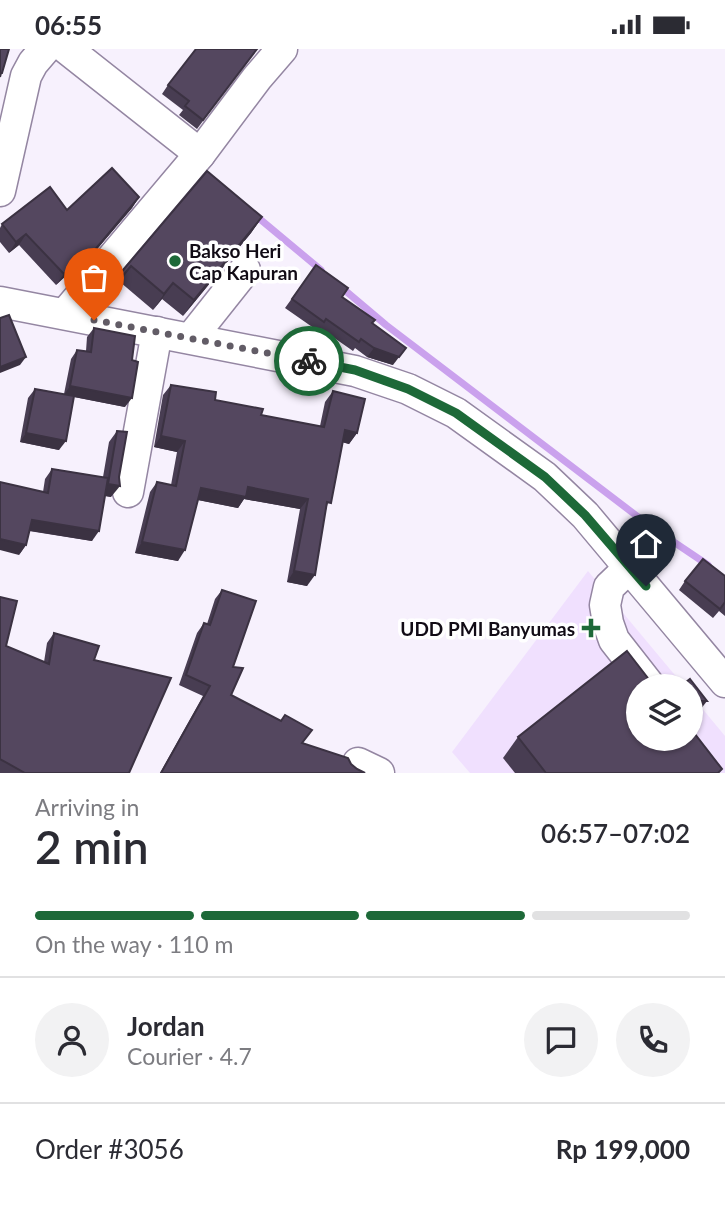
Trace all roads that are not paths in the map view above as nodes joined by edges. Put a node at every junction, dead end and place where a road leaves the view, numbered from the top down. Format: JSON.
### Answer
{"nodes":[{"id":1,"x":67,"y":49,"type":"edge"},
{"id":2,"x":282,"y":49,"type":"edge"},
{"id":3,"x":39,"y":56,"type":"edge"},
{"id":4,"x":192,"y":162,"type":"junction"},
{"id":5,"x":0,"y":191,"type":"edge"},
{"id":6,"x":245,"y":270,"type":"dead end"},
{"id":7,"x":0,"y":302,"type":"edge"},
{"id":8,"x":65,"y":314,"type":"junction"},
{"id":9,"x":157,"y":333,"type":"junction"},
{"id":10,"x":191,"y":338,"type":"junction"},
{"id":11,"x":128,"y":492,"type":"dead end"},
{"id":12,"x":630,"y":567,"type":"junction"},
{"id":13,"x":641,"y":674,"type":"edge"},
{"id":14,"x":725,"y":682,"type":"edge"}],
"edges":[{"from":1,"to":4,"type":"street"},
{"from":2,"to":4,"type":"street"},
{"from":3,"to":5,"type":"street"},
{"from":4,"to":8,"type":"street"},
{"from":6,"to":10,"type":"street"},
{"from":7,"to":8,"type":"street"},
{"from":8,"to":9,"type":"street"},
{"from":9,"to":10,"type":"street"},
{"from":9,"to":11,"type":"street"},
{"from":10,"to":12,"type":"street"},
{"from":12,"to":13,"type":"street"},
{"from":12,"to":14,"type":"street"}]}
